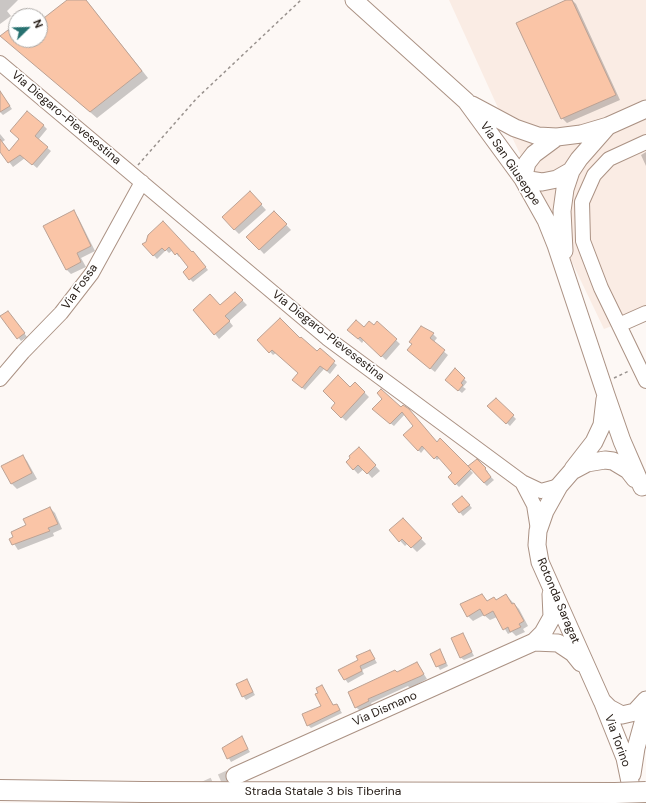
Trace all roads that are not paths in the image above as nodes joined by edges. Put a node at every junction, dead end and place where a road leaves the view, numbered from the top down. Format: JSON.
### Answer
{"nodes":[{"id":1,"x":354,"y":0,"type":"edge"},
{"id":2,"x":0,"y":63,"type":"edge"},
{"id":3,"x":466,"y":101,"type":"junction"},
{"id":4,"x":646,"y":109,"type":"edge"},
{"id":5,"x":608,"y":126,"type":"junction"},
{"id":6,"x":557,"y":137,"type":"junction"},
{"id":7,"x":646,"y":142,"type":"edge"},
{"id":8,"x":571,"y":172,"type":"junction"},
{"id":9,"x":137,"y":177,"type":"junction"},
{"id":10,"x":523,"y":179,"type":"junction"},
{"id":11,"x":566,"y":272,"type":"junction"},
{"id":12,"x":646,"y":313,"type":"edge"},
{"id":13,"x":619,"y":325,"type":"junction"},
{"id":14,"x":0,"y":379,"type":"edge"},
{"id":15,"x":646,"y":381,"type":"edge"},
{"id":16,"x":604,"y":389,"type":"junction"},
{"id":17,"x":572,"y":471,"type":"junction"},
{"id":18,"x":522,"y":482,"type":"junction"},
{"id":19,"x":559,"y":486,"type":"junction"},
{"id":20,"x":644,"y":492,"type":"edge"},
{"id":21,"x":538,"y":531,"type":"junction"},
{"id":22,"x":549,"y":584,"type":"junction"},
{"id":23,"x":534,"y":642,"type":"junction"},
{"id":24,"x":592,"y":678,"type":"junction"},
{"id":25,"x":646,"y":700,"type":"edge"},
{"id":26,"x":602,"y":701,"type":"junction"},
{"id":27,"x":646,"y":712,"type":"edge"},
{"id":28,"x":235,"y":776,"type":"tunnel mouth"},
{"id":29,"x":0,"y":790,"type":"edge"},
{"id":30,"x":631,"y":793,"type":"edge"},
{"id":31,"x":0,"y":800,"type":"edge"},
{"id":32,"x":497,"y":803,"type":"edge"},
{"id":33,"x":637,"y":803,"type":"edge"},
{"id":34,"x":646,"y":803,"type":"edge"}],
"edges":[{"from":1,"to":3,"type":"main road","name":"Via San Giuseppe"},
{"from":2,"to":9,"type":"street","name":"Via Diegaro-Pievesestina"},
{"from":3,"to":6,"type":"main road"},
{"from":3,"to":10,"type":"main road","name":"Via San Giuseppe"},
{"from":4,"to":5,"type":"main road"},
{"from":5,"to":6,"type":"main road"},
{"from":5,"to":8,"type":"main road"},
{"from":6,"to":10,"type":"main road"},
{"from":7,"to":13,"type":"street"},
{"from":8,"to":10,"type":"main road"},
{"from":8,"to":11,"type":"main road"},
{"from":9,"to":14,"type":"street","name":"Via Fossa"},
{"from":9,"to":18,"type":"street","name":"Via Diegaro-Pievesestina"},
{"from":10,"to":11,"type":"main road","name":"Via San Giuseppe"},
{"from":11,"to":16,"type":"main road","name":"Via San Giuseppe"},
{"from":12,"to":13,"type":"street"},
{"from":13,"to":15,"type":"street"},
{"from":16,"to":17,"type":"main road","name":"Via San Giuseppe"},
{"from":16,"to":20,"type":"main road","name":"Via San Giuseppe"},
{"from":17,"to":19,"type":"main road","name":"Rotonda Saragat"},
{"from":17,"to":20,"type":"main road","name":"Rotonda Saragat"},
{"from":18,"to":19,"type":"street","name":"Via Diegaro-Pievesestina"},
{"from":18,"to":21,"type":"street","name":"Via Diegaro-Pievesestina"},
{"from":19,"to":21,"type":"main road","name":"Rotonda Saragat"},
{"from":21,"to":22,"type":"main road","name":"Rotonda Saragat"},
{"from":22,"to":23,"type":"main road","name":"Via Dismano"},
{"from":22,"to":24,"type":"main road","name":"Rotonda Saragat"},
{"from":23,"to":24,"type":"main road","name":"Via Dismano"},
{"from":23,"to":28,"type":"main road","name":"Via Dismano"},
{"from":24,"to":26,"type":"main road","name":"Rotonda Saragat"},
{"from":25,"to":26,"type":"main road","name":"Rotonda Saragat"},
{"from":26,"to":30,"type":"main road","name":"Via Torino"},
{"from":27,"to":30,"type":"main road","name":"Via Torino"},
{"from":29,"to":30,"type":"highway","name":"Strada Statale 3 bis Tiberina"},
{"from":31,"to":32,"type":"highway","name":"Strada Statale 3 bis Tiberina"},
{"from":33,"to":34,"type":"highway"}]}
